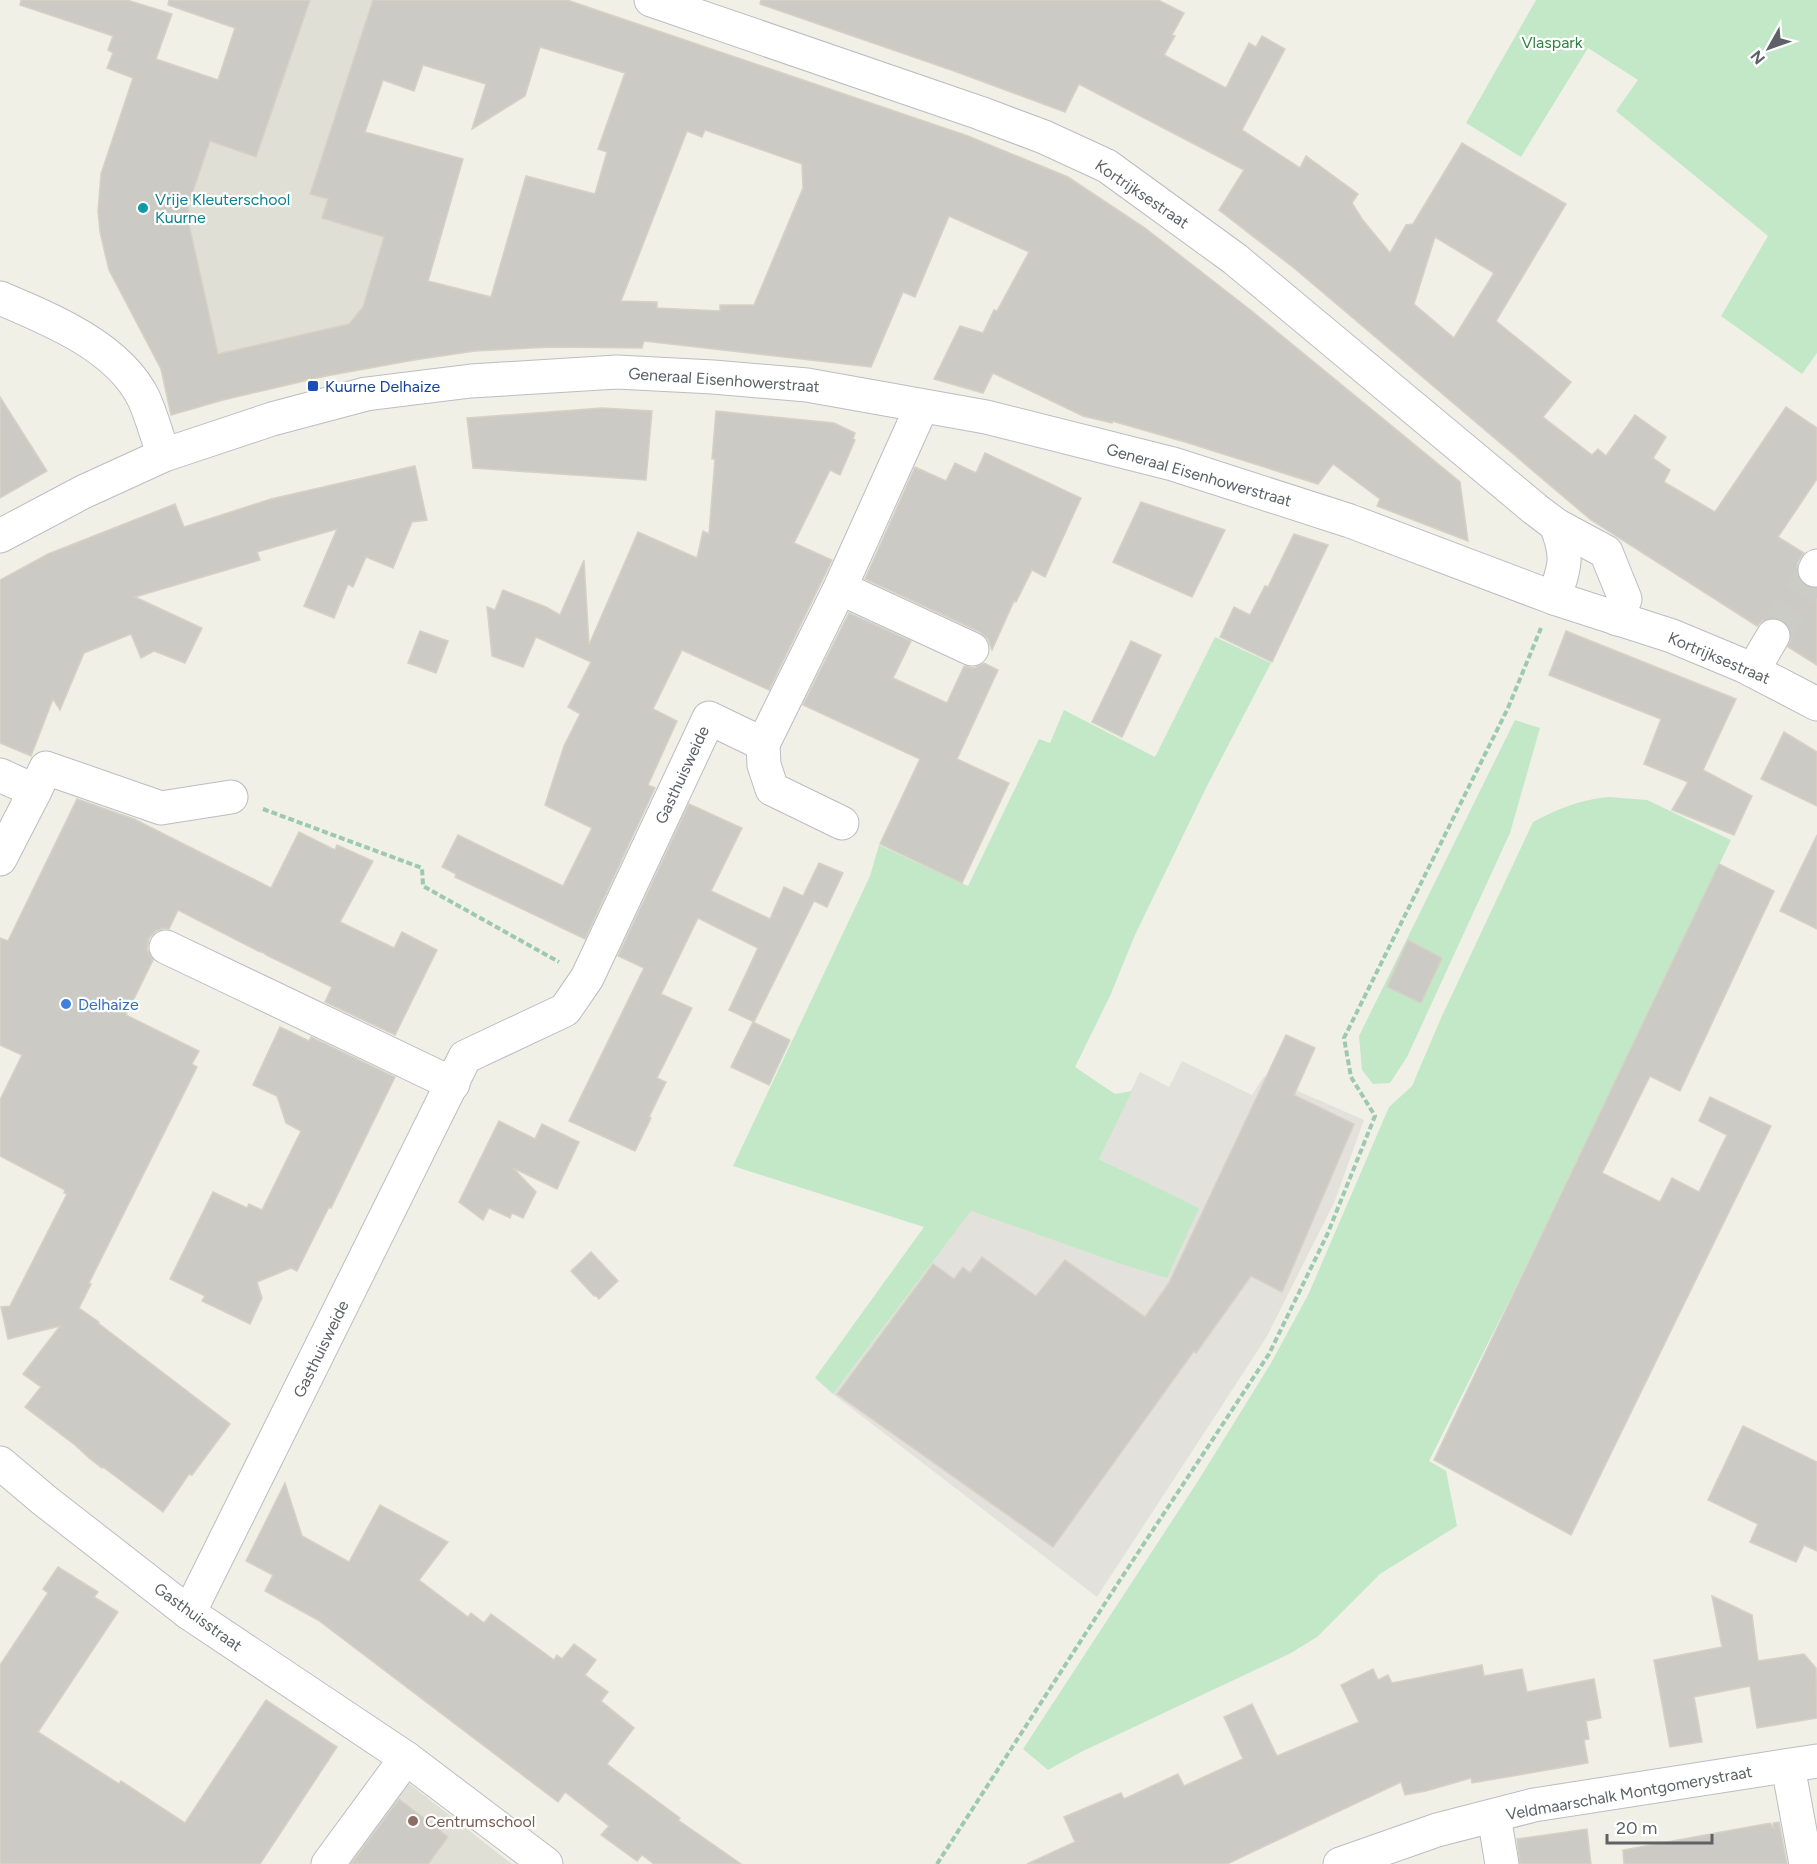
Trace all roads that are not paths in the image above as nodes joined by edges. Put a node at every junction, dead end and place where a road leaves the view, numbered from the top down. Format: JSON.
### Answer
{"nodes":[{"id":1,"x":651,"y":0,"type":"edge"},
{"id":2,"x":0,"y":298,"type":"edge"},
{"id":3,"x":922,"y":406,"type":"junction"},
{"id":4,"x":164,"y":455,"type":"junction"},
{"id":5,"x":1556,"y":525,"type":"junction"},
{"id":6,"x":0,"y":536,"type":"edge"},
{"id":7,"x":840,"y":588,"type":"junction"},
{"id":8,"x":1554,"y":598,"type":"junction"},
{"id":9,"x":1617,"y":619,"type":"junction"},
{"id":10,"x":1773,"y":636,"type":"tunnel mouth"},
{"id":11,"x":972,"y":649,"type":"dead end"},
{"id":12,"x":1753,"y":670,"type":"junction"},
{"id":13,"x":1817,"y":704,"type":"edge"},
{"id":14,"x":764,"y":744,"type":"junction"},
{"id":15,"x":0,"y":775,"type":"edge"},
{"id":16,"x":35,"y":791,"type":"junction"},
{"id":17,"x":231,"y":797,"type":"road end"},
{"id":18,"x":843,"y":823,"type":"dead end"},
{"id":19,"x":0,"y":859,"type":"edge"},
{"id":20,"x":166,"y":947,"type":"dead end"},
{"id":21,"x":453,"y":1084,"type":"junction"},
{"id":22,"x":0,"y":1463,"type":"edge"},
{"id":23,"x":189,"y":1613,"type":"junction"},
{"id":24,"x":406,"y":1758,"type":"junction"},
{"id":25,"x":1802,"y":1764,"type":"edge"},
{"id":26,"x":1494,"y":1816,"type":"junction"},
{"id":27,"x":328,"y":1864,"type":"edge"},
{"id":28,"x":546,"y":1864,"type":"edge"},
{"id":29,"x":1340,"y":1864,"type":"edge"},
{"id":30,"x":1502,"y":1864,"type":"edge"},
{"id":31,"x":1806,"y":1864,"type":"edge"}],
"edges":[{"from":1,"to":5,"type":"street","name":"Kortrijksestraat"},
{"from":2,"to":4,"type":"street"},
{"from":3,"to":4,"type":"street","name":"Generaal Eisenhowerstraat"},
{"from":3,"to":7,"type":"street"},
{"from":3,"to":8,"type":"street","name":"Generaal Eisenhowerstraat"},
{"from":4,"to":6,"type":"street","name":"Generaal Eisenhowerstraat"},
{"from":5,"to":8,"type":"street"},
{"from":5,"to":9,"type":"street","name":"Kortrijksestraat"},
{"from":7,"to":11,"type":"street"},
{"from":7,"to":14,"type":"street"},
{"from":8,"to":9,"type":"street","name":"Kortrijksestraat"},
{"from":9,"to":12,"type":"street","name":"Kortrijksestraat"},
{"from":10,"to":12,"type":"street"},
{"from":12,"to":13,"type":"street","name":"Kortrijksestraat"},
{"from":14,"to":18,"type":"street"},
{"from":14,"to":21,"type":"street","name":"Gasthuisweide"},
{"from":15,"to":16,"type":"street"},
{"from":16,"to":17,"type":"street"},
{"from":16,"to":19,"type":"street"},
{"from":20,"to":21,"type":"street"},
{"from":21,"to":23,"type":"street","name":"Gasthuisweide"},
{"from":22,"to":23,"type":"street","name":"Gasthuisstraat"},
{"from":23,"to":24,"type":"street","name":"Gasthuisstraat"},
{"from":24,"to":27,"type":"street"},
{"from":24,"to":28,"type":"street","name":"Gasthuisstraat"},
{"from":25,"to":26,"type":"street","name":"Veldmaarschalk Montgomerystraat"},
{"from":25,"to":31,"type":"street"},
{"from":26,"to":29,"type":"street","name":"Veldmaarschalk Montgomerystraat"},
{"from":26,"to":30,"type":"street"}]}
